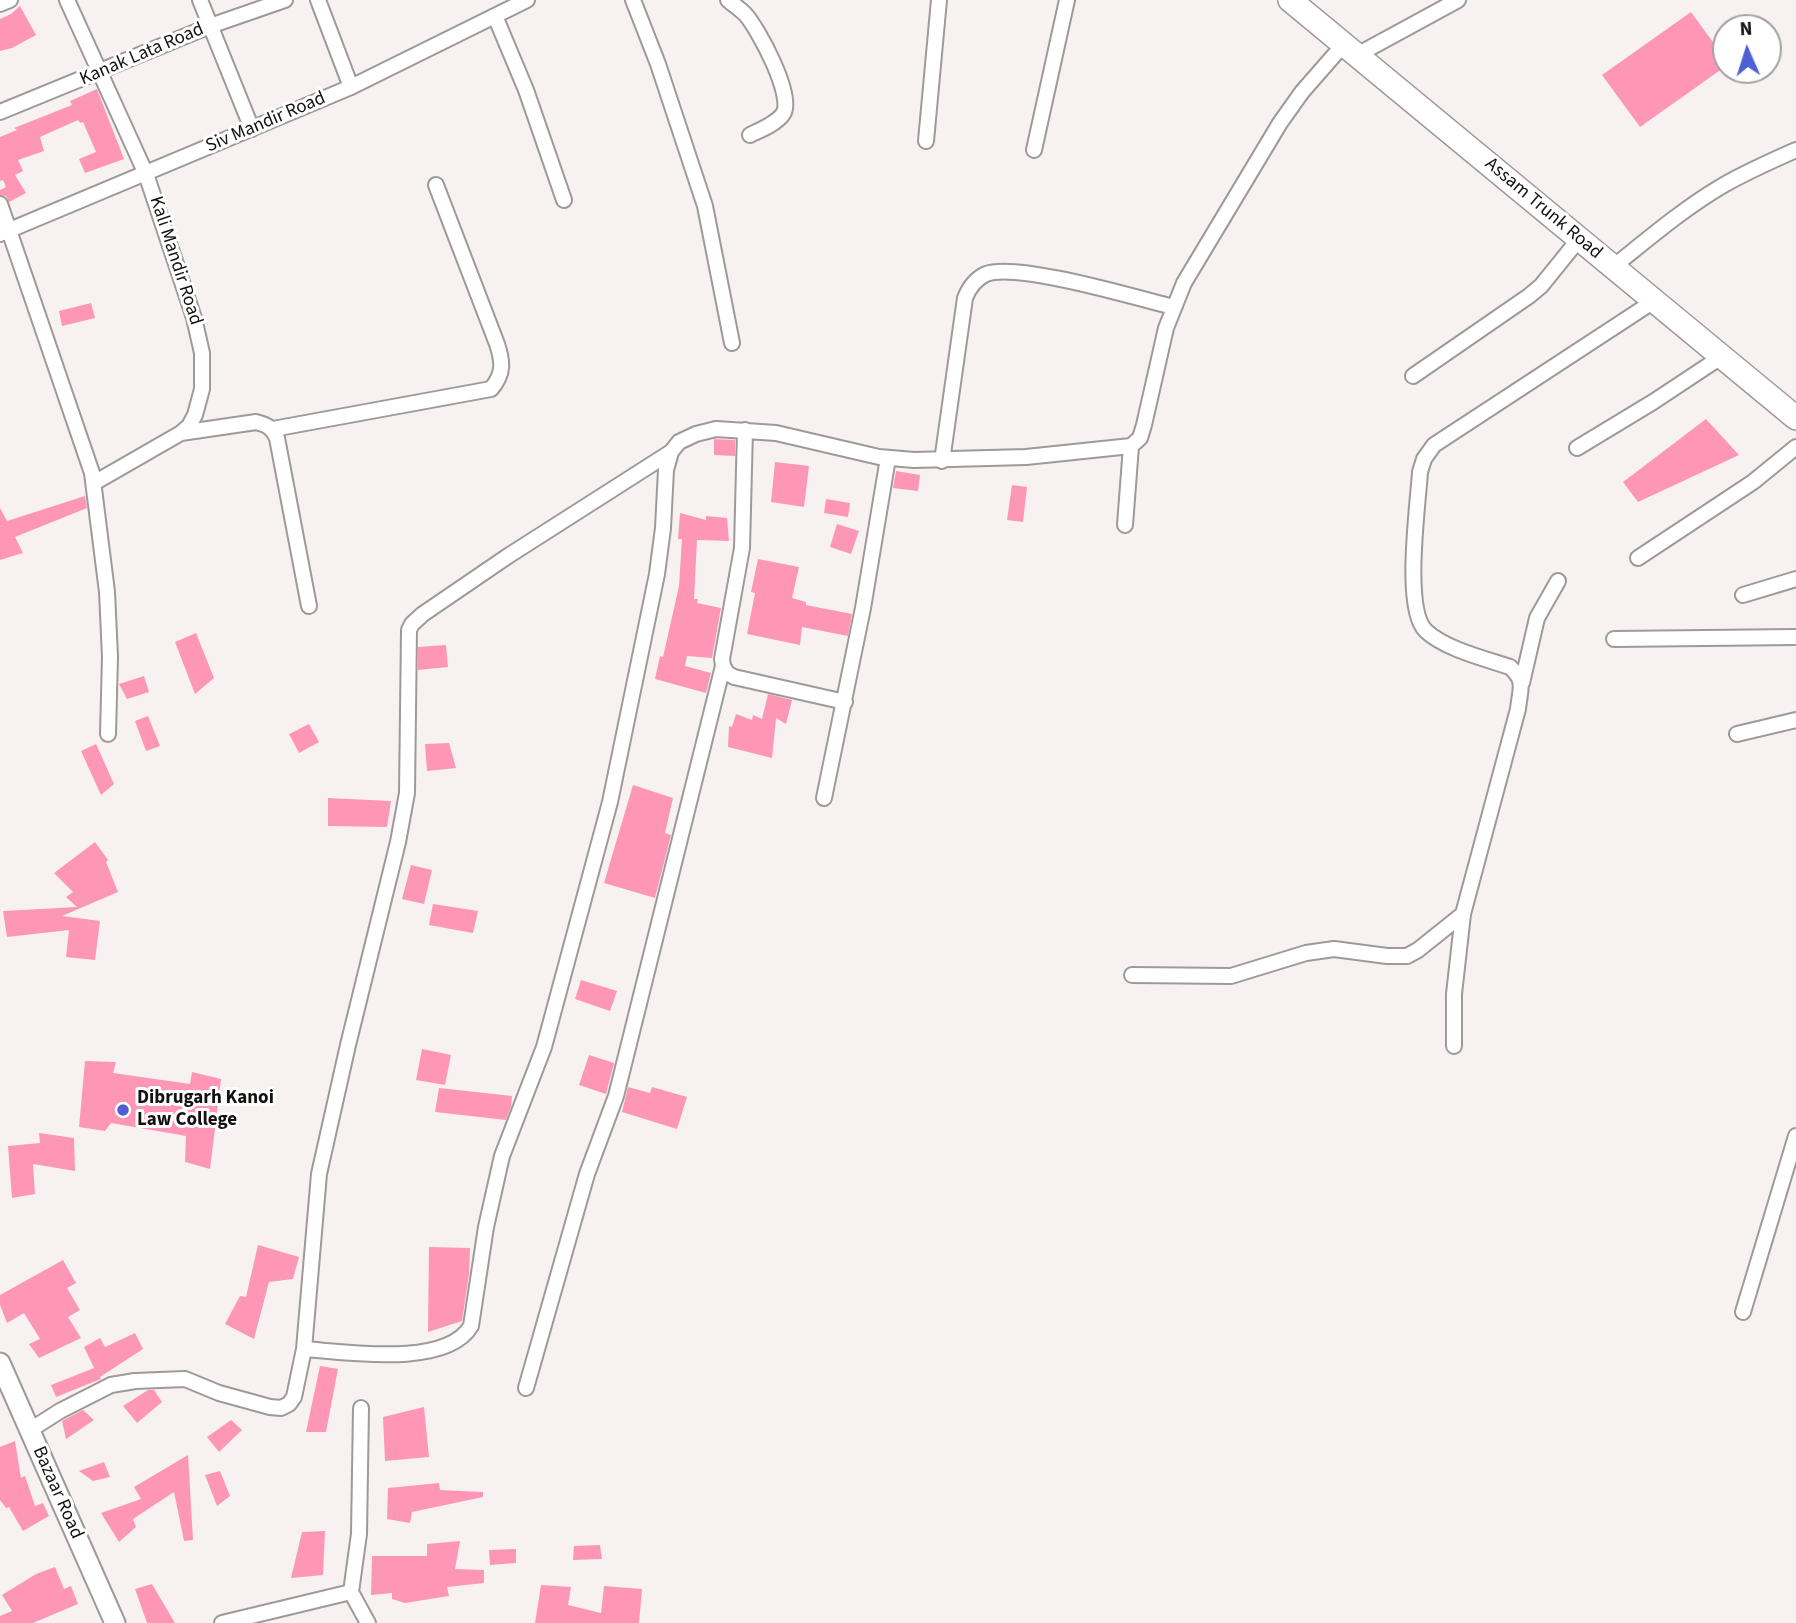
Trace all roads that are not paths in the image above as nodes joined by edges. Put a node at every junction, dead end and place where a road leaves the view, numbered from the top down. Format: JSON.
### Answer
{"nodes":[{"id":1,"x":10,"y":0,"type":"edge"},
{"id":2,"x":67,"y":0,"type":"edge"},
{"id":3,"x":200,"y":0,"type":"edge"},
{"id":4,"x":285,"y":0,"type":"edge"},
{"id":5,"x":318,"y":0,"type":"edge"},
{"id":6,"x":527,"y":0,"type":"edge"},
{"id":7,"x":633,"y":0,"type":"edge"},
{"id":8,"x":728,"y":0,"type":"edge"},
{"id":9,"x":939,"y":0,"type":"edge"},
{"id":10,"x":1067,"y":0,"type":"edge"},
{"id":11,"x":1290,"y":0,"type":"edge"},
{"id":12,"x":1458,"y":0,"type":"edge"},
{"id":13,"x":0,"y":4,"type":"edge"},
{"id":14,"x":495,"y":16,"type":"junction"},
{"id":15,"x":210,"y":26,"type":"junction"},
{"id":16,"x":1342,"y":43,"type":"junction"},
{"id":17,"x":101,"y":72,"type":"junction"},
{"id":18,"x":352,"y":87,"type":"junction"},
{"id":19,"x":0,"y":113,"type":"edge"},
{"id":20,"x":252,"y":129,"type":"junction"},
{"id":21,"x":750,"y":135,"type":"dead end"},
{"id":22,"x":926,"y":141,"type":"dead end"},
{"id":23,"x":1034,"y":150,"type":"dead end"},
{"id":24,"x":1796,"y":150,"type":"edge"},
{"id":25,"x":146,"y":174,"type":"junction"},
{"id":26,"x":436,"y":185,"type":"dead end"},
{"id":27,"x":564,"y":200,"type":"dead end"},
{"id":28,"x":0,"y":204,"type":"edge"},
{"id":29,"x":5,"y":233,"type":"edge"},
{"id":30,"x":1580,"y":239,"type":"junction"},
{"id":31,"x":1613,"y":267,"type":"junction"},
{"id":32,"x":1654,"y":301,"type":"junction"},
{"id":33,"x":1173,"y":307,"type":"junction"},
{"id":34,"x":732,"y":343,"type":"dead end"},
{"id":35,"x":1721,"y":357,"type":"junction"},
{"id":36,"x":1413,"y":376,"type":"dead end"},
{"id":37,"x":1796,"y":418,"type":"edge"},
{"id":38,"x":273,"y":429,"type":"junction"},
{"id":39,"x":746,"y":430,"type":"junction"},
{"id":40,"x":181,"y":433,"type":"junction"},
{"id":41,"x":1131,"y":446,"type":"junction"},
{"id":42,"x":1796,"y":447,"type":"edge"},
{"id":43,"x":1577,"y":448,"type":"dead end"},
{"id":44,"x":671,"y":452,"type":"junction"},
{"id":45,"x":888,"y":458,"type":"junction"},
{"id":46,"x":942,"y":461,"type":"junction"},
{"id":47,"x":94,"y":483,"type":"junction"},
{"id":48,"x":1125,"y":525,"type":"dead end"},
{"id":49,"x":1638,"y":558,"type":"dead end"},
{"id":50,"x":1796,"y":579,"type":"edge"},
{"id":51,"x":1558,"y":582,"type":"dead end"},
{"id":52,"x":1743,"y":595,"type":"dead end"},
{"id":53,"x":309,"y":606,"type":"dead end"},
{"id":54,"x":1796,"y":637,"type":"edge"},
{"id":55,"x":1614,"y":639,"type":"dead end"},
{"id":56,"x":723,"y":666,"type":"junction"},
{"id":57,"x":1522,"y":683,"type":"junction"},
{"id":58,"x":845,"y":702,"type":"junction"},
{"id":59,"x":1796,"y":720,"type":"edge"},
{"id":60,"x":108,"y":734,"type":"dead end"},
{"id":61,"x":1737,"y":734,"type":"dead end"},
{"id":62,"x":824,"y":798,"type":"dead end"},
{"id":63,"x":1463,"y":914,"type":"junction"},
{"id":64,"x":1132,"y":975,"type":"dead end"},
{"id":65,"x":1454,"y":1046,"type":"dead end"},
{"id":66,"x":1796,"y":1136,"type":"edge"},
{"id":67,"x":1743,"y":1312,"type":"dead end"},
{"id":68,"x":304,"y":1349,"type":"junction"},
{"id":69,"x":0,"y":1363,"type":"edge"},
{"id":70,"x":526,"y":1388,"type":"dead end"},
{"id":71,"x":361,"y":1408,"type":"dead end"},
{"id":72,"x":30,"y":1430,"type":"junction"},
{"id":73,"x":351,"y":1592,"type":"junction"},
{"id":74,"x":115,"y":1623,"type":"edge"},
{"id":75,"x":222,"y":1623,"type":"edge"},
{"id":76,"x":368,"y":1623,"type":"edge"}],
"edges":[{"from":1,"to":13,"type":"street"},
{"from":2,"to":17,"type":"street","name":"Kali Mandir Road"},
{"from":3,"to":15,"type":"street"},
{"from":4,"to":15,"type":"street","name":"Kanak Lata Road"},
{"from":5,"to":18,"type":"street"},
{"from":6,"to":14,"type":"street","name":"Siv Mandir Road"},
{"from":7,"to":34,"type":"street"},
{"from":8,"to":21,"type":"street"},
{"from":9,"to":22,"type":"street"},
{"from":10,"to":23,"type":"street"},
{"from":11,"to":16,"type":"main road","name":"Assam Trunk Road"},
{"from":12,"to":16,"type":"street"},
{"from":14,"to":18,"type":"street","name":"Siv Mandir Road"},
{"from":14,"to":27,"type":"street"},
{"from":15,"to":17,"type":"street","name":"Kanak Lata Road"},
{"from":15,"to":20,"type":"street"},
{"from":16,"to":30,"type":"main road","name":"Assam Trunk Road"},
{"from":16,"to":33,"type":"street"},
{"from":17,"to":19,"type":"street","name":"Kanak Lata Road"},
{"from":17,"to":25,"type":"street","name":"Kali Mandir Road"},
{"from":18,"to":20,"type":"street","name":"Siv Mandir Road"},
{"from":20,"to":25,"type":"street","name":"Siv Mandir Road"},
{"from":24,"to":31,"type":"street"},
{"from":25,"to":29,"type":"street","name":"Siv Mandir Road"},
{"from":25,"to":40,"type":"street","name":"Kali Mandir Road"},
{"from":26,"to":38,"type":"street"},
{"from":28,"to":29,"type":"street"},
{"from":29,"to":47,"type":"street"},
{"from":30,"to":31,"type":"main road","name":"Assam Trunk Road"},
{"from":30,"to":36,"type":"street"},
{"from":31,"to":32,"type":"main road","name":"Assam Trunk Road"},
{"from":32,"to":35,"type":"main road","name":"Assam Trunk Road"},
{"from":32,"to":57,"type":"street"},
{"from":33,"to":41,"type":"street"},
{"from":33,"to":46,"type":"street"},
{"from":35,"to":37,"type":"main road","name":"Assam Trunk Road"},
{"from":35,"to":43,"type":"street"},
{"from":38,"to":40,"type":"street"},
{"from":38,"to":53,"type":"street"},
{"from":39,"to":44,"type":"street"},
{"from":39,"to":45,"type":"street"},
{"from":39,"to":56,"type":"street"},
{"from":40,"to":47,"type":"street","name":"Kali Mandir Road"},
{"from":41,"to":46,"type":"street"},
{"from":41,"to":48,"type":"street"},
{"from":42,"to":49,"type":"street"},
{"from":44,"to":68,"type":"street"},
{"from":44,"to":68,"type":"street"},
{"from":45,"to":46,"type":"street"},
{"from":45,"to":58,"type":"street"},
{"from":47,"to":60,"type":"street"},
{"from":50,"to":52,"type":"street"},
{"from":51,"to":57,"type":"street"},
{"from":54,"to":55,"type":"street"},
{"from":56,"to":58,"type":"street"},
{"from":56,"to":70,"type":"street"},
{"from":57,"to":63,"type":"street"},
{"from":58,"to":62,"type":"street"},
{"from":59,"to":61,"type":"street"},
{"from":63,"to":64,"type":"street"},
{"from":63,"to":65,"type":"street"},
{"from":66,"to":67,"type":"street"},
{"from":68,"to":72,"type":"street"},
{"from":69,"to":72,"type":"street","name":"Bazaar Road"},
{"from":71,"to":73,"type":"street"},
{"from":72,"to":74,"type":"street","name":"Bazaar Road"},
{"from":73,"to":75,"type":"street"},
{"from":73,"to":76,"type":"street"}]}
